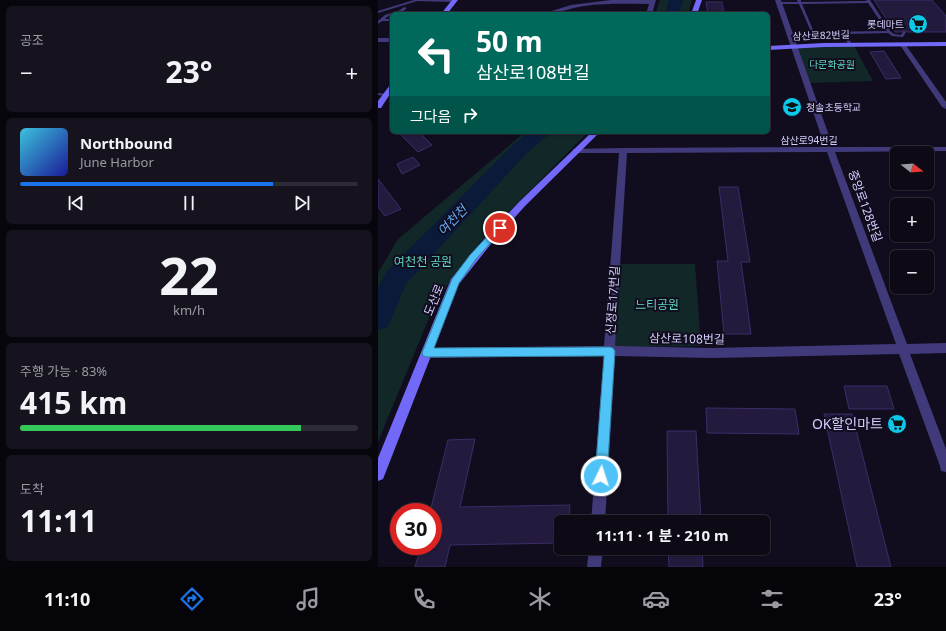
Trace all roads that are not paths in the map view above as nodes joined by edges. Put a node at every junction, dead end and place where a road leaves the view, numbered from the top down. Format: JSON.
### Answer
{"nodes":[{"id":1,"x":416,"y":0,"type":"edge"},
{"id":2,"x":699,"y":0,"type":"edge"},
{"id":3,"x":454,"y":1,"type":"edge"},
{"id":4,"x":652,"y":1,"type":"edge"},
{"id":5,"x":779,"y":1,"type":"edge"},
{"id":6,"x":800,"y":1,"type":"edge"},
{"id":7,"x":869,"y":1,"type":"edge"},
{"id":8,"x":404,"y":8,"type":"dead end"},
{"id":9,"x":378,"y":12,"type":"edge"},
{"id":10,"x":398,"y":12,"type":"edge"},
{"id":11,"x":446,"y":12,"type":"edge"},
{"id":12,"x":550,"y":12,"type":"edge"},
{"id":13,"x":649,"y":12,"type":"edge"},
{"id":14,"x":695,"y":12,"type":"edge"},
{"id":15,"x":390,"y":15,"type":"edge"},
{"id":16,"x":390,"y":20,"type":"edge"},
{"id":17,"x":380,"y":21,"type":"edge"},
{"id":18,"x":845,"y":32,"type":"junction"},
{"id":19,"x":889,"y":32,"type":"junction"},
{"id":20,"x":904,"y":32,"type":"dead end"},
{"id":21,"x":378,"y":40,"type":"edge"},
{"id":22,"x":390,"y":40,"type":"edge"},
{"id":23,"x":850,"y":44,"type":"junction"},
{"id":24,"x":946,"y":44,"type":"edge"},
{"id":25,"x":903,"y":45,"type":"junction"},
{"id":26,"x":794,"y":46,"type":"junction"},
{"id":27,"x":770,"y":48,"type":"edge"},
{"id":28,"x":390,"y":89,"type":"edge"},
{"id":29,"x":378,"y":94,"type":"edge"},
{"id":30,"x":386,"y":95,"type":"junction"},
{"id":31,"x":378,"y":106,"type":"edge"},
{"id":32,"x":946,"y":107,"type":"edge"},
{"id":33,"x":594,"y":134,"type":"edge"},
{"id":34,"x":576,"y":150,"type":"junction"},
{"id":35,"x":623,"y":150,"type":"junction"},
{"id":36,"x":830,"y":150,"type":"junction"},
{"id":37,"x":946,"y":150,"type":"edge"},
{"id":38,"x":903,"y":348,"type":"junction"},
{"id":39,"x":946,"y":348,"type":"edge"},
{"id":40,"x":610,"y":351,"type":"junction"},
{"id":41,"x":427,"y":353,"type":"junction"},
{"id":42,"x":946,"y":466,"type":"edge"},
{"id":43,"x":378,"y":474,"type":"edge"},
{"id":44,"x":598,"y":515,"type":"edge"},
{"id":45,"x":595,"y":555,"type":"edge"},
{"id":46,"x":594,"y":567,"type":"edge"}],
"edges":[{"from":1,"to":3,"type":"lane"},
{"from":1,"to":9,"type":"lane"},
{"from":2,"to":14,"type":"main road"},
{"from":3,"to":11,"type":"main road"},
{"from":4,"to":12,"type":"street"},
{"from":4,"to":13,"type":"street"},
{"from":5,"to":6,"type":"lane"},
{"from":5,"to":26,"type":"street","name":"중앙로128번길"},
{"from":6,"to":7,"type":"lane"},
{"from":6,"to":18,"type":"lane"},
{"from":7,"to":19,"type":"lane"},
{"from":8,"to":10,"type":"lane"},
{"from":15,"to":17,"type":"lane"},
{"from":16,"to":17,"type":"lane"},
{"from":18,"to":19,"type":"lane"},
{"from":18,"to":23,"type":"lane"},
{"from":19,"to":20,"type":"lane"},
{"from":21,"to":22,"type":"street"},
{"from":23,"to":25,"type":"main road","name":"삼산로82번길"},
{"from":23,"to":26,"type":"main road","name":"삼산로82번길"},
{"from":24,"to":25,"type":"main road","name":"삼산로82번길"},
{"from":25,"to":32,"type":"street"},
{"from":26,"to":27,"type":"main road","name":"삼산로82번길"},
{"from":26,"to":36,"type":"street","name":"중앙로128번길"},
{"from":28,"to":30,"type":"main road"},
{"from":29,"to":30,"type":"lane"},
{"from":30,"to":31,"type":"main road"},
{"from":33,"to":34,"type":"main road","name":"도산로"},
{"from":34,"to":35,"type":"street","name":"삼산로94번길"},
{"from":34,"to":41,"type":"main road","name":"도산로"},
{"from":35,"to":36,"type":"street","name":"삼산로94번길"},
{"from":35,"to":40,"type":"street","name":"신정로17번길"},
{"from":36,"to":37,"type":"street","name":"삼산로94번길"},
{"from":36,"to":38,"type":"street","name":"중앙로128번길"},
{"from":38,"to":39,"type":"street","name":"삼산로108번길"},
{"from":38,"to":40,"type":"street","name":"삼산로108번길"},
{"from":38,"to":42,"type":"street","name":"중앙로128번길"},
{"from":40,"to":41,"type":"street","name":"삼산로108번길"},
{"from":40,"to":44,"type":"street","name":"신정로17번길"},
{"from":41,"to":43,"type":"main road","name":"도산로"},
{"from":45,"to":46,"type":"street"}]}
